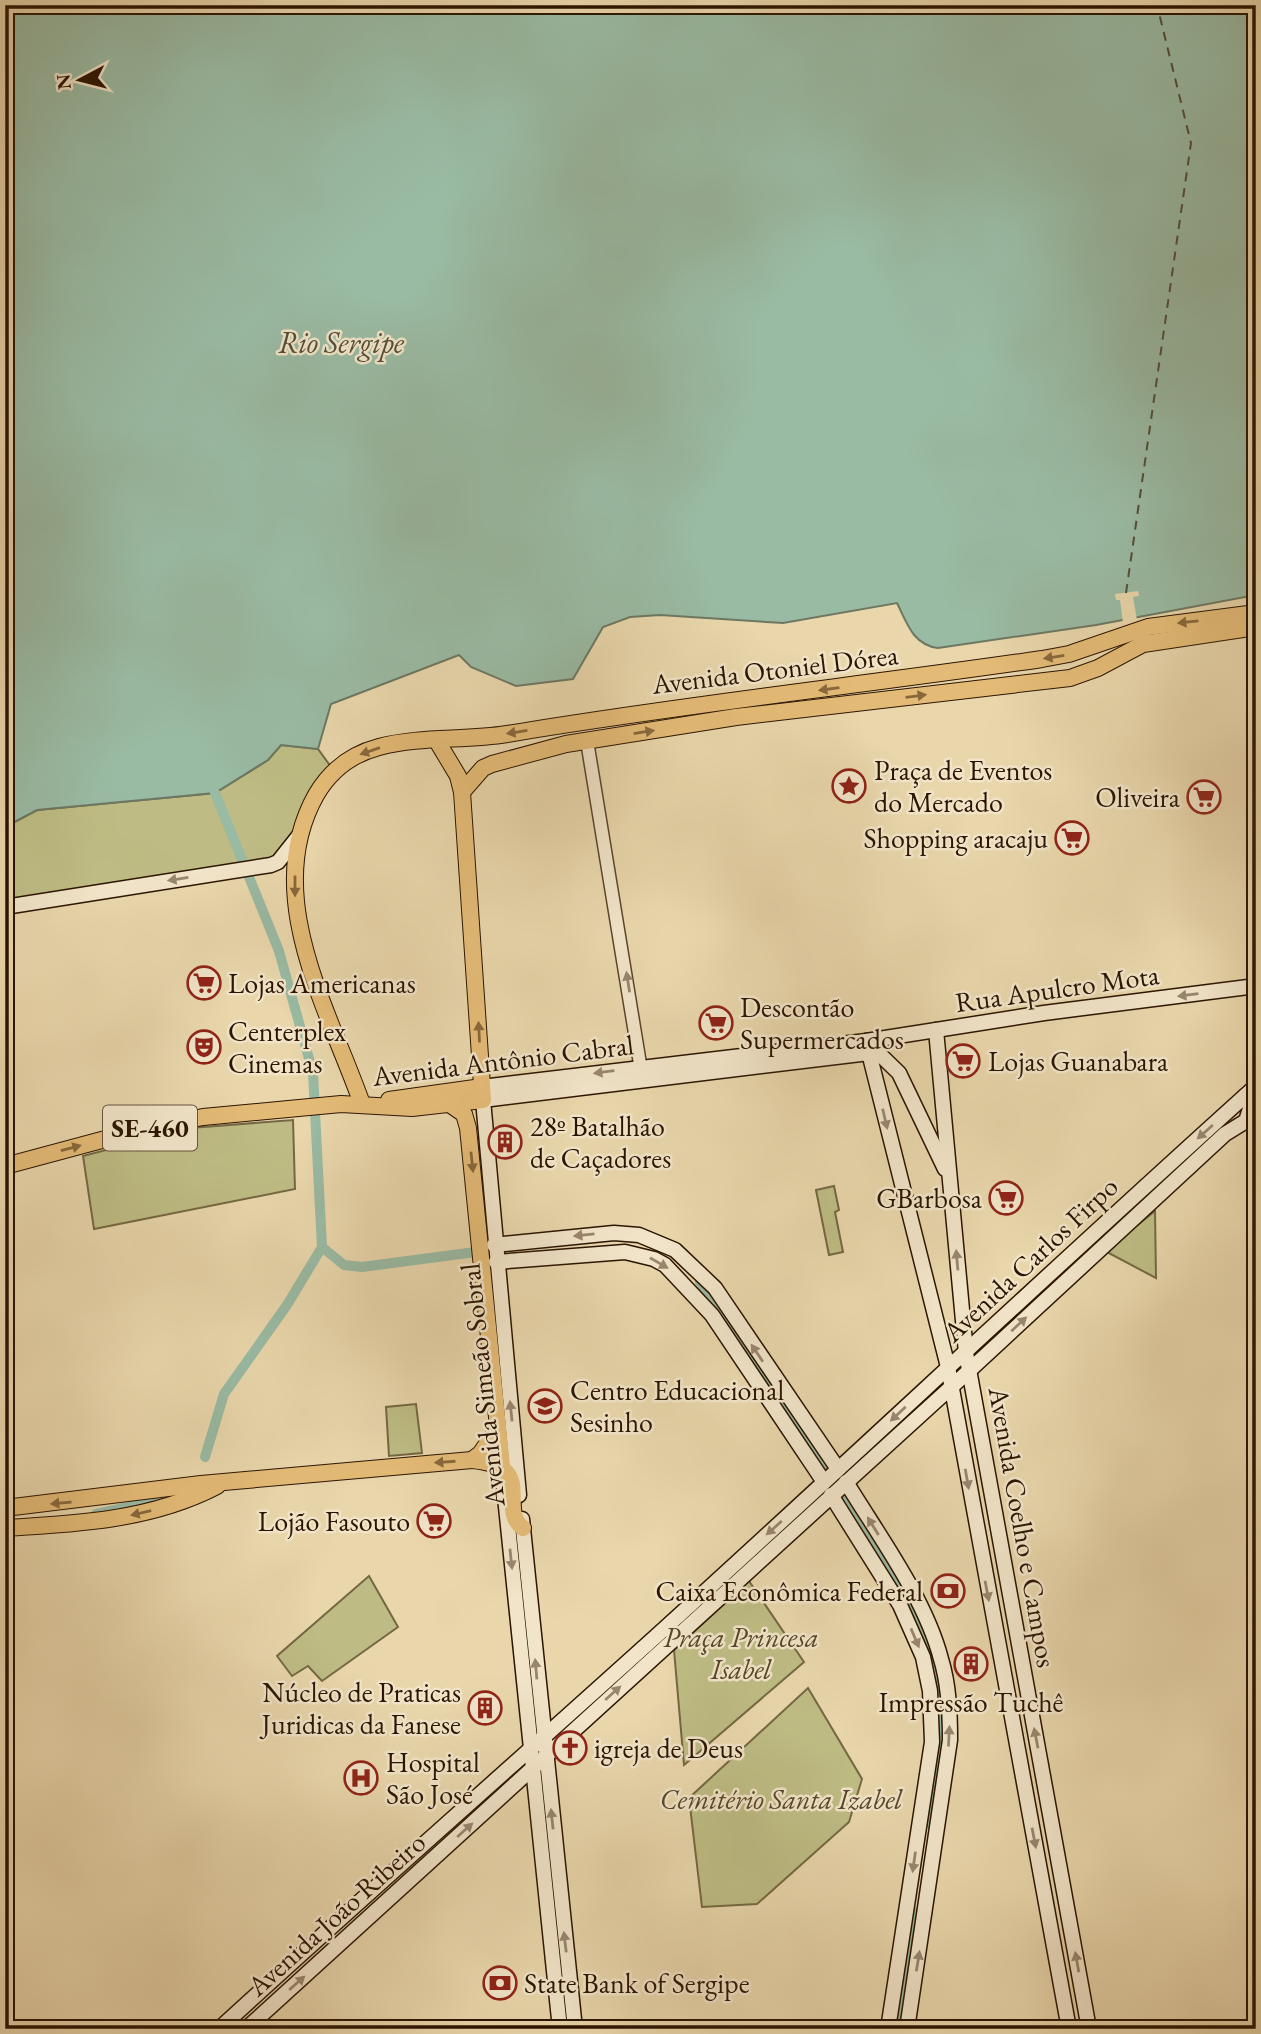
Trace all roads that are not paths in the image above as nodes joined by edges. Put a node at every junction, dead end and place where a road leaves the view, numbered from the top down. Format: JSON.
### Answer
{"nodes":[{"id":1,"x":1256,"y":614,"type":"edge"},
{"id":2,"x":1256,"y":627,"type":"edge"},
{"id":3,"x":437,"y":741,"type":"junction"},
{"id":4,"x":587,"y":741,"type":"junction"},
{"id":5,"x":462,"y":792,"type":"junction"},
{"id":6,"x":302,"y":831,"type":"junction"},
{"id":7,"x":5,"y":907,"type":"edge"},
{"id":8,"x":1256,"y":986,"type":"edge"},
{"id":9,"x":936,"y":1030,"type":"junction"},
{"id":10,"x":867,"y":1047,"type":"junction"},
{"id":11,"x":642,"y":1074,"type":"junction"},
{"id":12,"x":1250,"y":1091,"type":"edge"},
{"id":13,"x":482,"y":1093,"type":"junction"},
{"id":14,"x":448,"y":1103,"type":"junction"},
{"id":15,"x":362,"y":1104,"type":"junction"},
{"id":16,"x":5,"y":1166,"type":"edge"},
{"id":17,"x":950,"y":1181,"type":"junction"},
{"id":18,"x":488,"y":1253,"type":"junction"},
{"id":19,"x":966,"y":1353,"type":"junction"},
{"id":20,"x":948,"y":1367,"type":"junction"},
{"id":21,"x":969,"y":1371,"type":"junction"},
{"id":22,"x":952,"y":1387,"type":"junction"},
{"id":23,"x":498,"y":1428,"type":"junction"},
{"id":24,"x":471,"y":1460,"type":"junction"},
{"id":25,"x":502,"y":1467,"type":"junction"},
{"id":26,"x":835,"y":1482,"type":"junction"},
{"id":27,"x":203,"y":1488,"type":"junction"},
{"id":28,"x":5,"y":1508,"type":"edge"},
{"id":29,"x":5,"y":1528,"type":"edge"},
{"id":30,"x":523,"y":1528,"type":"junction"},
{"id":31,"x":543,"y":1737,"type":"junction"},
{"id":32,"x":530,"y":1747,"type":"junction"},
{"id":33,"x":545,"y":1756,"type":"junction"},
{"id":34,"x":533,"y":1769,"type":"junction"},
{"id":35,"x":219,"y":2029,"type":"edge"},
{"id":36,"x":246,"y":2029,"type":"edge"},
{"id":37,"x":560,"y":2029,"type":"edge"},
{"id":38,"x":575,"y":2029,"type":"edge"},
{"id":39,"x":888,"y":2029,"type":"edge"},
{"id":40,"x":907,"y":2029,"type":"edge"},
{"id":41,"x":1069,"y":2029,"type":"edge"},
{"id":42,"x":1089,"y":2029,"type":"edge"}],
"edges":[{"from":1,"to":3,"type":"main road","name":"Avenida Otoniel Dórea","one_way":true},
{"from":4,"to":2,"type":"main road","name":"Avenida Otoniel Dórea","one_way":true},
{"from":3,"to":5,"type":"main road","name":"Avenida Simeão Sobral"},
{"from":3,"to":6,"type":"main road","name":"Avenida Otoniel Dórea","one_way":true},
{"from":4,"to":5,"type":"main road","name":"Avenida Otoniel Dórea"},
{"from":11,"to":4,"type":"street","one_way":true},
{"from":13,"to":5,"type":"main road","name":"Avenida Simeão Sobral","one_way":true},
{"from":6,"to":7,"type":"main road","one_way":true},
{"from":6,"to":15,"type":"main road","name":"Avenida Otoniel Dórea","one_way":true},
{"from":8,"to":9,"type":"main road","name":"Rua Apulcro Mota","one_way":true},
{"from":9,"to":10,"type":"main road","name":"Rua Apulcro Mota"},
{"from":9,"to":17,"type":"main road","name":"Avenida Coelho e Campos"},
{"from":10,"to":11,"type":"main road","name":"Avenida Antônio Cabral"},
{"from":10,"to":17,"type":"main road"},
{"from":10,"to":20,"type":"main road","name":"Avenida Coelho e Campos","one_way":true},
{"from":11,"to":13,"type":"main road","name":"Avenida Antônio Cabral"},
{"from":12,"to":19,"type":"main road","name":"Avenida Carlos Firpo","one_way":true},
{"from":21,"to":12,"type":"main road","name":"Avenida Carlos Firpo","one_way":true},
{"from":13,"to":14,"type":"main road","name":"Avenida Antônio Cabral","number":"SE-460"},
{"from":13,"to":15,"type":"main road","name":"Avenida Antônio Cabral"},
{"from":13,"to":18,"type":"main road","name":"Avenida Simeão Sobral"},
{"from":14,"to":15,"type":"main road","name":"Avenida Antônio Cabral","number":"SE-460"},
{"from":14,"to":18,"type":"main road","name":"Avenida Simeão Sobral","one_way":true},
{"from":16,"to":15,"type":"main road","number":"SE-460","one_way":true},
{"from":19,"to":17,"type":"main road","name":"Avenida Coelho e Campos","one_way":true},
{"from":18,"to":23,"type":"main road","name":"Avenida Simeão Sobral"},
{"from":18,"to":26,"type":"main road"},
{"from":30,"to":18,"type":"main road","name":"Avenida Simeão Sobral","one_way":true},
{"from":19,"to":20,"type":"main road","name":"Avenida Carlos Firpo"},
{"from":19,"to":21,"type":"main road","name":"Avenida Coelho e Campos"},
{"from":20,"to":22,"type":"main road","name":"Avenida Coelho e Campos"},
{"from":20,"to":26,"type":"main road","name":"Avenida Carlos Firpo","one_way":true},
{"from":21,"to":22,"type":"main road","name":"Avenida Carlos Firpo"},
{"from":42,"to":21,"type":"main road","name":"Avenida Coelho e Campos","one_way":true},
{"from":22,"to":26,"type":"main road","name":"Avenida Carlos Firpo"},
{"from":22,"to":41,"type":"main road","name":"Avenida Coelho e Campos","one_way":true},
{"from":23,"to":24,"type":"main road"},
{"from":23,"to":25,"type":"main road","name":"Avenida Simeão Sobral"},
{"from":24,"to":25,"type":"main road","name":"Avenida Simeão Sobral"},
{"from":24,"to":27,"type":"main road","name":"Avenida Simeão Sobral","one_way":true},
{"from":25,"to":30,"type":"main road"},
{"from":25,"to":32,"type":"main road","name":"Avenida Simeão Sobral","one_way":true},
{"from":26,"to":31,"type":"main road","name":"Avenida João Ribeiro","one_way":true},
{"from":33,"to":26,"type":"main road","name":"Avenida João Ribeiro","one_way":true},
{"from":26,"to":39,"type":"main road","one_way":true},
{"from":40,"to":26,"type":"main road","one_way":true},
{"from":27,"to":28,"type":"main road","one_way":true},
{"from":27,"to":29,"type":"main road","one_way":true},
{"from":31,"to":30,"type":"main road","name":"Avenida Simeão Sobral","one_way":true},
{"from":31,"to":32,"type":"main road","name":"Avenida João Ribeiro"},
{"from":31,"to":33,"type":"main road","name":"Avenida Simeão Sobral"},
{"from":32,"to":34,"type":"main road","name":"Avenida Simeão Sobral"},
{"from":32,"to":35,"type":"main road","name":"Avenida João Ribeiro"},
{"from":33,"to":34,"type":"main road","name":"Avenida João Ribeiro"},
{"from":38,"to":33,"type":"main road","name":"Avenida Simeão Sobral","one_way":true},
{"from":36,"to":34,"type":"main road","name":"Avenida João Ribeiro","one_way":true},
{"from":34,"to":37,"type":"main road","name":"Avenida Simeão Sobral"}]}
